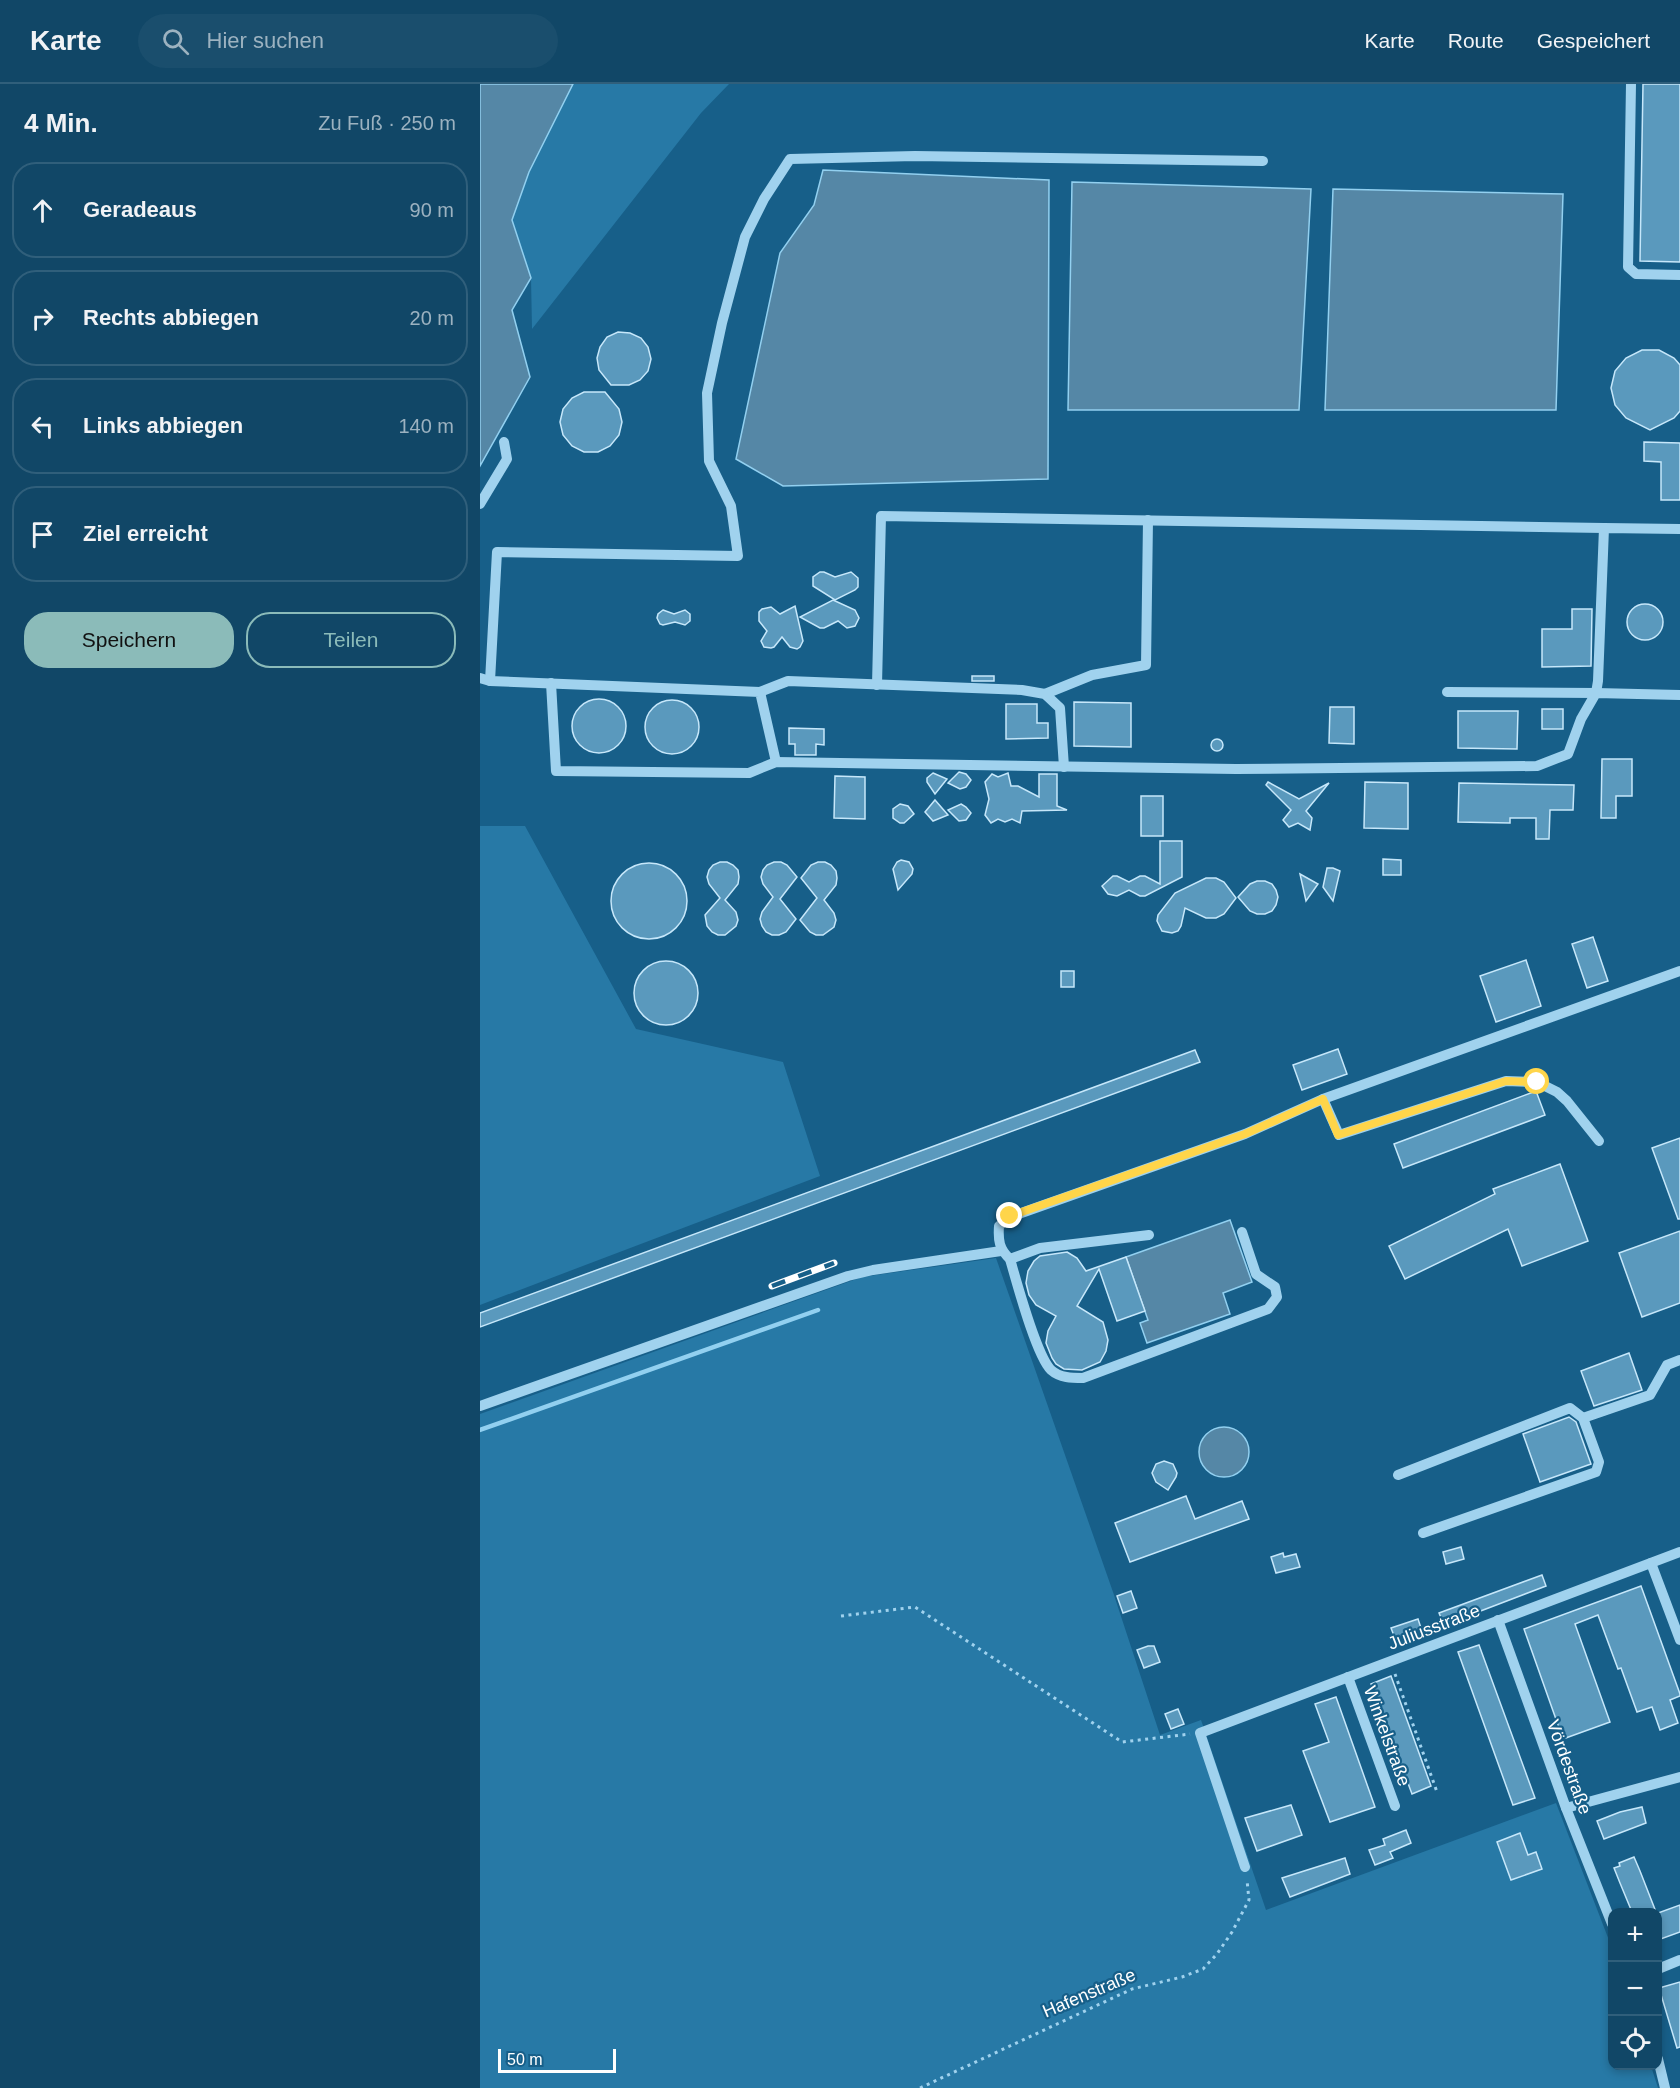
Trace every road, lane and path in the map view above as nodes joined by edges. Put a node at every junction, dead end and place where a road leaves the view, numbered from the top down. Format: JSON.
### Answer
{"nodes":[{"id":1,"x":1631,"y":84,"type":"edge"},
{"id":2,"x":1263,"y":161,"type":"dead end"},
{"id":3,"x":1680,"y":275,"type":"edge"},
{"id":4,"x":504,"y":442,"type":"dead end"},
{"id":5,"x":480,"y":504,"type":"edge"},
{"id":6,"x":1148,"y":520,"type":"junction"},
{"id":7,"x":1604,"y":528,"type":"junction"},
{"id":8,"x":1680,"y":529,"type":"edge"},
{"id":9,"x":485,"y":680,"type":"edge"},
{"id":10,"x":551,"y":684,"type":"junction"},
{"id":11,"x":877,"y":685,"type":"junction"},
{"id":12,"x":760,"y":692,"type":"junction"},
{"id":13,"x":1447,"y":693,"type":"dead end"},
{"id":14,"x":1596,"y":693,"type":"junction"},
{"id":15,"x":1045,"y":694,"type":"junction"},
{"id":16,"x":1680,"y":695,"type":"edge"},
{"id":17,"x":776,"y":762,"type":"junction"},
{"id":18,"x":1064,"y":767,"type":"junction"},
{"id":19,"x":1680,"y":971,"type":"edge"},
{"id":20,"x":1323,"y":1099,"type":"junction"},
{"id":21,"x":1599,"y":1141,"type":"dead end"},
{"id":22,"x":1242,"y":1232,"type":"dead end"},
{"id":23,"x":1149,"y":1235,"type":"dead end"},
{"id":24,"x":1005,"y":1255,"type":"junction"},
{"id":25,"x":1680,"y":1360,"type":"edge"},
{"id":26,"x":480,"y":1406,"type":"edge"},
{"id":27,"x":1583,"y":1418,"type":"junction"},
{"id":28,"x":1398,"y":1475,"type":"dead end"},
{"id":29,"x":1424,"y":1533,"type":"dead end"},
{"id":30,"x":1680,"y":1552,"type":"edge"},
{"id":31,"x":1651,"y":1563,"type":"junction"},
{"id":32,"x":841,"y":1616,"type":"dead end"},
{"id":33,"x":1498,"y":1620,"type":"junction"},
{"id":34,"x":1680,"y":1640,"type":"edge"},
{"id":35,"x":1391,"y":1661,"type":"junction"},
{"id":36,"x":1348,"y":1677,"type":"junction"},
{"id":37,"x":1200,"y":1733,"type":"junction"},
{"id":38,"x":1680,"y":1777,"type":"edge"},
{"id":39,"x":1437,"y":1792,"type":"dead end"},
{"id":40,"x":1395,"y":1806,"type":"dead end"},
{"id":41,"x":1566,"y":1808,"type":"junction"},
{"id":42,"x":1245,"y":1867,"type":"joint"},
{"id":43,"x":1608,"y":1914,"type":"edge"},
{"id":44,"x":1680,"y":1960,"type":"edge"},
{"id":45,"x":1662,"y":1967,"type":"edge"},
{"id":46,"x":1661,"y":2070,"type":"edge"},
{"id":47,"x":920,"y":2088,"type":"edge"},
{"id":48,"x":1665,"y":2088,"type":"edge"}],
"edges":[{"from":1,"to":3,"type":"street"},
{"from":2,"to":9,"type":"street"},
{"from":4,"to":5,"type":"street"},
{"from":6,"to":7,"type":"street"},
{"from":6,"to":11,"type":"street"},
{"from":6,"to":15,"type":"street"},
{"from":7,"to":8,"type":"street"},
{"from":7,"to":14,"type":"street"},
{"from":9,"to":10,"type":"street"},
{"from":10,"to":12,"type":"street"},
{"from":10,"to":17,"type":"street"},
{"from":11,"to":12,"type":"street"},
{"from":11,"to":15,"type":"street"},
{"from":12,"to":17,"type":"street"},
{"from":13,"to":14,"type":"street"},
{"from":14,"to":16,"type":"street"},
{"from":14,"to":18,"type":"street"},
{"from":15,"to":18,"type":"street"},
{"from":17,"to":18,"type":"street"},
{"from":19,"to":20,"type":"street"},
{"from":20,"to":21,"type":"street"},
{"from":20,"to":24,"type":"street"},
{"from":22,"to":24,"type":"street"},
{"from":23,"to":24,"type":"street"},
{"from":24,"to":26,"type":"street"},
{"from":25,"to":27,"type":"street"},
{"from":27,"to":28,"type":"street"},
{"from":27,"to":29,"type":"street"},
{"from":30,"to":31,"type":"street","name":"Juliusstraße"},
{"from":31,"to":33,"type":"street","name":"Juliusstraße"},
{"from":31,"to":34,"type":"street"},
{"from":32,"to":37,"type":"path"},
{"from":33,"to":35,"type":"street","name":"Juliusstraße"},
{"from":33,"to":41,"type":"street","name":"Vördestraße"},
{"from":35,"to":36,"type":"street","name":"Juliusstraße"},
{"from":35,"to":39,"type":"path"},
{"from":36,"to":37,"type":"street","name":"Juliusstraße"},
{"from":36,"to":40,"type":"street","name":"Winkelstraße"},
{"from":37,"to":42,"type":"street"},
{"from":38,"to":41,"type":"street"},
{"from":41,"to":43,"type":"street","name":"Vördestraße"},
{"from":42,"to":47,"type":"path","name":"Hafenstraße"},
{"from":44,"to":45,"type":"street"},
{"from":46,"to":48,"type":"street"}]}
